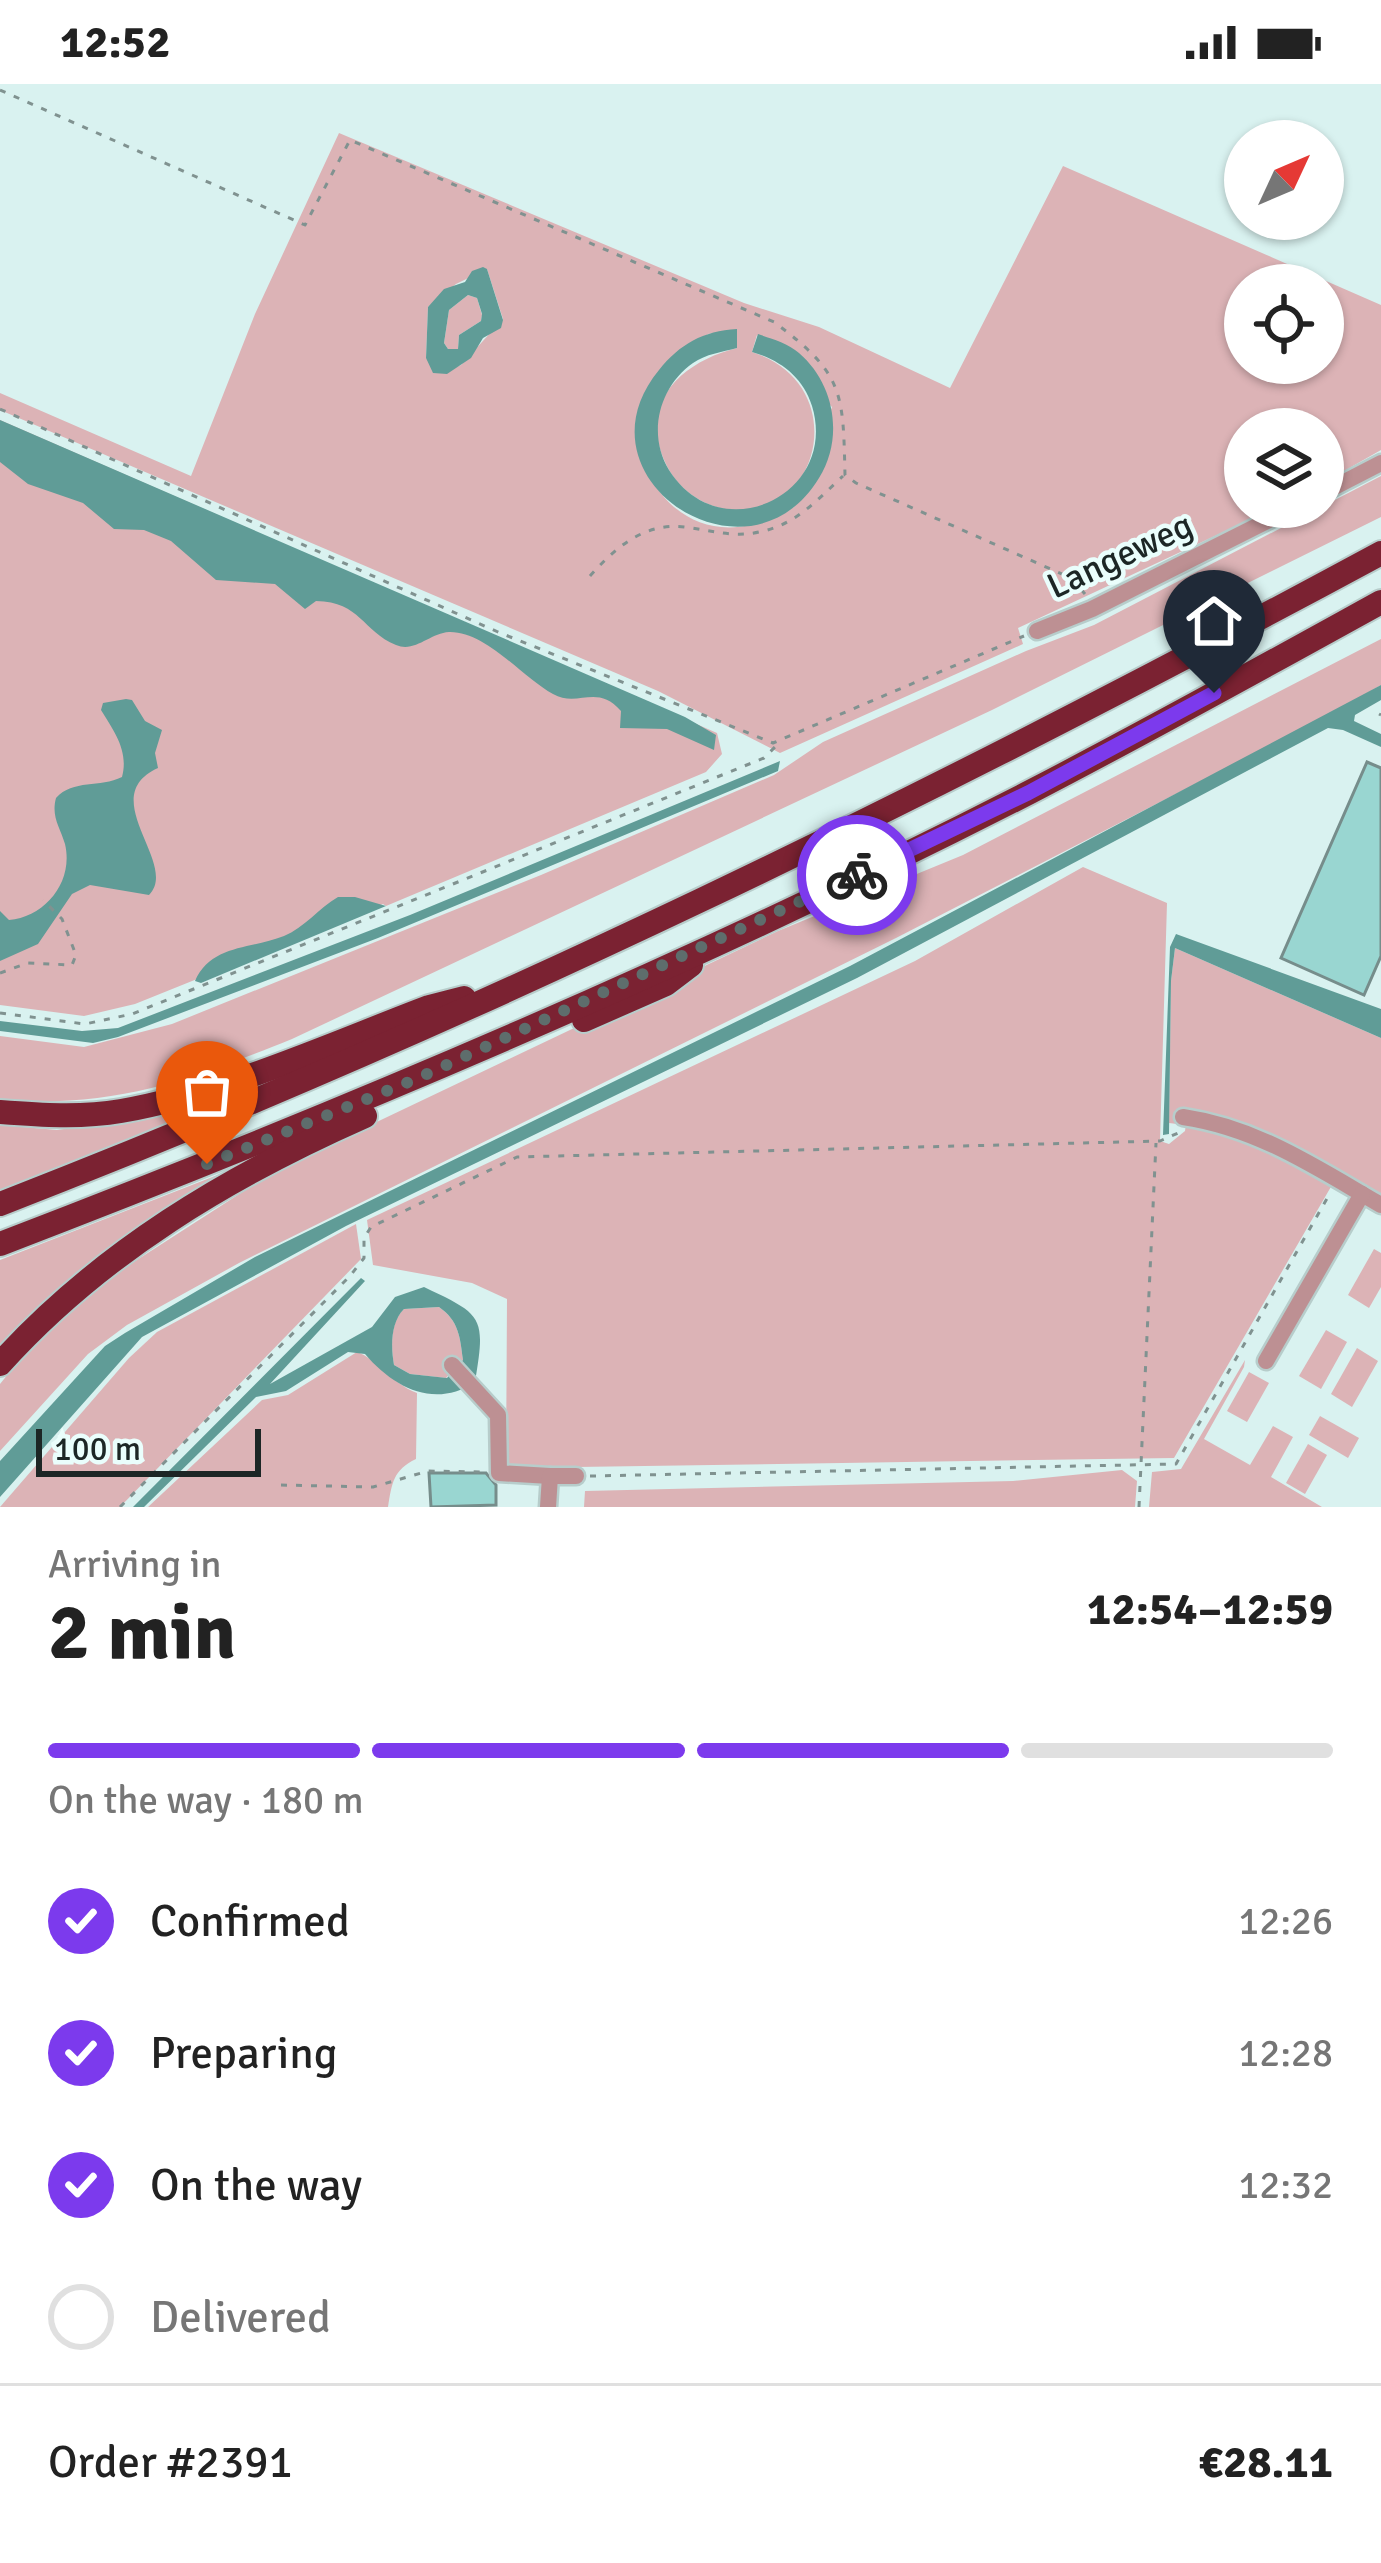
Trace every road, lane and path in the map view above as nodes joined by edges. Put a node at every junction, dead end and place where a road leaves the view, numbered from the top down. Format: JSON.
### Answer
{"nodes":[{"id":1,"x":0,"y":90,"type":"edge"},
{"id":2,"x":0,"y":409,"type":"edge"},
{"id":3,"x":1381,"y":463,"type":"edge"},
{"id":4,"x":845,"y":475,"type":"junction"},
{"id":5,"x":1344,"y":482,"type":"edge"},
{"id":6,"x":1253,"y":528,"type":"edge"},
{"id":7,"x":1381,"y":553,"type":"edge"},
{"id":8,"x":590,"y":576,"type":"dead end"},
{"id":9,"x":1078,"y":583,"type":"dead end"},
{"id":10,"x":1381,"y":602,"type":"edge"},
{"id":11,"x":1036,"y":631,"type":"joint"},
{"id":12,"x":781,"y":741,"type":"junction"},
{"id":13,"x":43,"y":900,"type":"dead end"},
{"id":14,"x":726,"y":938,"type":"junction"},
{"id":15,"x":0,"y":973,"type":"edge"},
{"id":16,"x":513,"y":986,"type":"junction"},
{"id":17,"x":0,"y":1013,"type":"edge"},
{"id":18,"x":0,"y":1112,"type":"edge"},
{"id":19,"x":1183,"y":1117,"type":"joint"},
{"id":20,"x":1156,"y":1142,"type":"junction"},
{"id":21,"x":1331,"y":1192,"type":"dead end"},
{"id":22,"x":1362,"y":1194,"type":"junction"},
{"id":23,"x":0,"y":1204,"type":"edge"},
{"id":24,"x":1381,"y":1205,"type":"edge"},
{"id":25,"x":0,"y":1244,"type":"edge"},
{"id":26,"x":1280,"y":1281,"type":"junction"},
{"id":27,"x":1287,"y":1285,"type":"dead end"},
{"id":28,"x":1267,"y":1361,"type":"dead end"},
{"id":29,"x":0,"y":1364,"type":"edge"},
{"id":30,"x":452,"y":1365,"type":"dead end"},
{"id":31,"x":1141,"y":1467,"type":"junction"},
{"id":32,"x":499,"y":1473,"type":"junction"},
{"id":33,"x":550,"y":1476,"type":"junction"},
{"id":34,"x":576,"y":1476,"type":"joint"},
{"id":35,"x":281,"y":1485,"type":"dead end"},
{"id":36,"x":119,"y":1507,"type":"edge"},
{"id":37,"x":548,"y":1507,"type":"edge"},
{"id":38,"x":1138,"y":1507,"type":"edge"}],
"edges":[{"from":1,"to":4,"type":"path"},
{"from":2,"to":12,"type":"path"},
{"from":3,"to":5,"type":"street"},
{"from":4,"to":8,"type":"path"},
{"from":4,"to":9,"type":"path"},
{"from":6,"to":11,"type":"street","name":"Langeweg"},
{"from":7,"to":16,"type":"highway"},
{"from":10,"to":14,"type":"highway"},
{"from":11,"to":12,"type":"path"},
{"from":12,"to":17,"type":"path"},
{"from":13,"to":15,"type":"path"},
{"from":14,"to":25,"type":"highway"},
{"from":14,"to":29,"type":"highway"},
{"from":16,"to":18,"type":"highway"},
{"from":16,"to":23,"type":"highway"},
{"from":19,"to":20,"type":"path"},
{"from":19,"to":22,"type":"street"},
{"from":20,"to":31,"type":"path"},
{"from":20,"to":36,"type":"path"},
{"from":21,"to":26,"type":"path"},
{"from":22,"to":24,"type":"street"},
{"from":22,"to":28,"type":"street"},
{"from":26,"to":27,"type":"path"},
{"from":26,"to":31,"type":"path"},
{"from":30,"to":32,"type":"street"},
{"from":31,"to":34,"type":"path"},
{"from":31,"to":38,"type":"path"},
{"from":32,"to":33,"type":"street"},
{"from":32,"to":35,"type":"path"},
{"from":33,"to":34,"type":"street"},
{"from":33,"to":37,"type":"street"}]}
